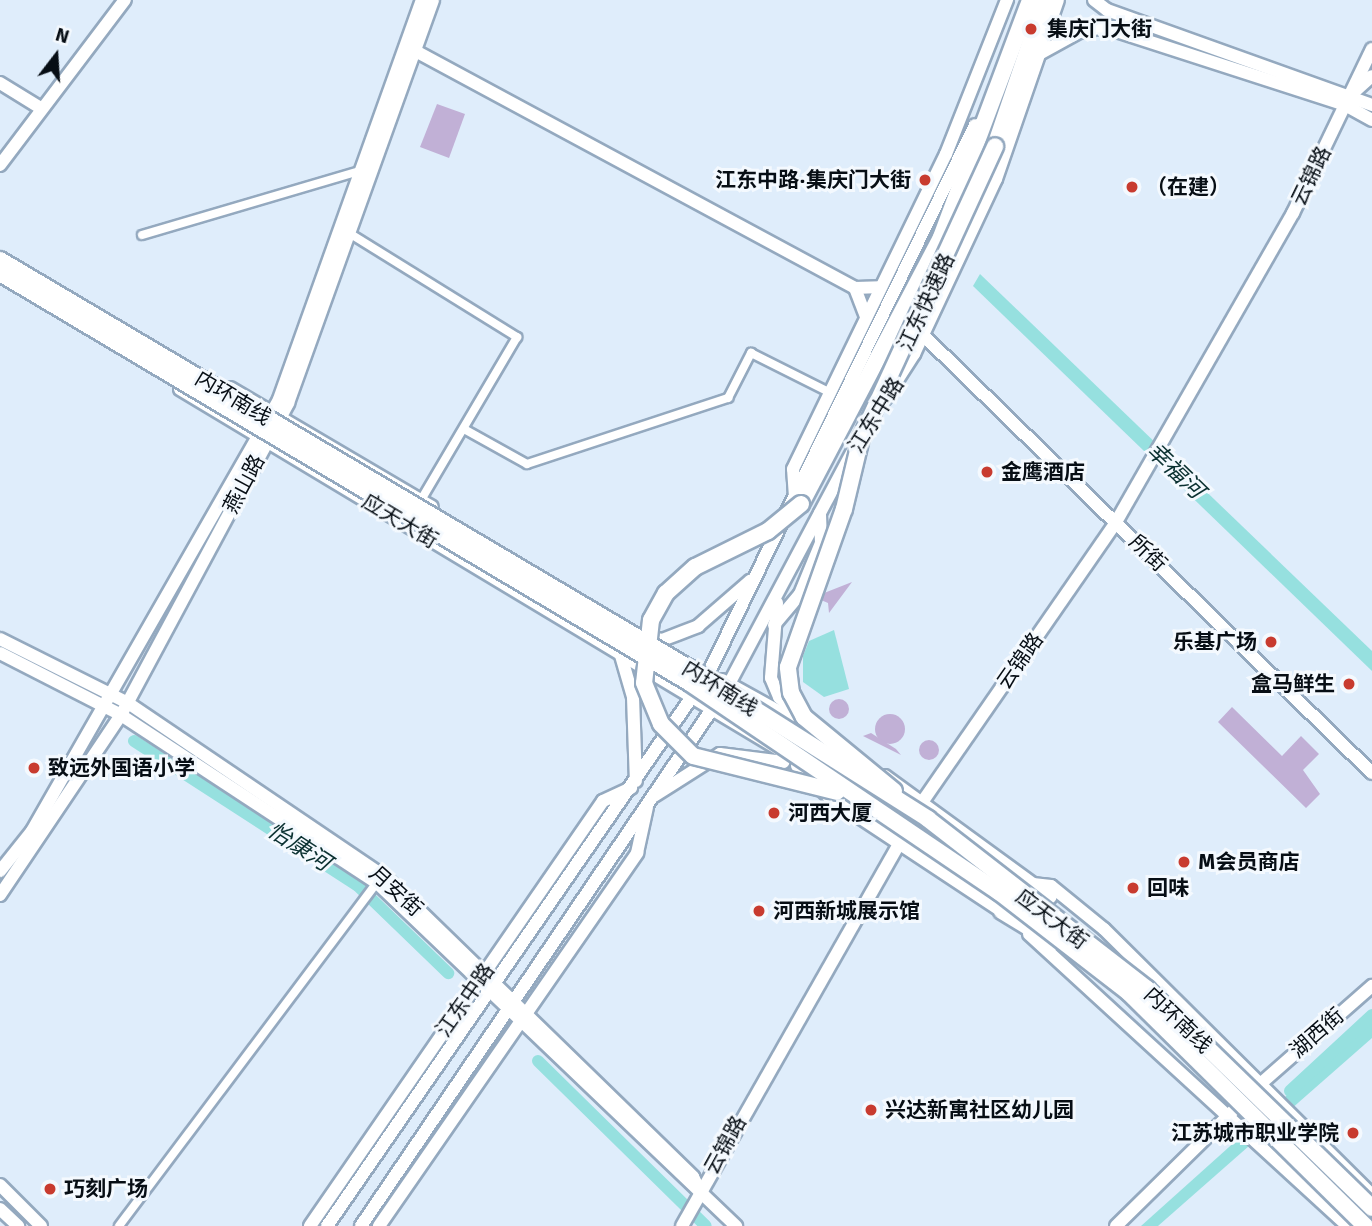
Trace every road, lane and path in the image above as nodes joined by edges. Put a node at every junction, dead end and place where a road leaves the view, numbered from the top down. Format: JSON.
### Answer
{"nodes":[{"id":1,"x":125,"y":0,"type":"edge"},
{"id":2,"x":422,"y":0,"type":"edge"},
{"id":3,"x":433,"y":0,"type":"edge"},
{"id":4,"x":1022,"y":0,"type":"edge"},
{"id":5,"x":1030,"y":0,"type":"edge"},
{"id":6,"x":1045,"y":0,"type":"edge"},
{"id":7,"x":1058,"y":0,"type":"edge"},
{"id":8,"x":1094,"y":0,"type":"edge"},
{"id":9,"x":1004,"y":3,"type":"edge"},
{"id":10,"x":1012,"y":40,"type":"junction"},
{"id":11,"x":409,"y":48,"type":"junction"},
{"id":12,"x":1372,"y":49,"type":"edge"},
{"id":13,"x":1041,"y":53,"type":"junction"},
{"id":14,"x":1372,"y":76,"type":"edge"},
{"id":15,"x":0,"y":83,"type":"edge"},
{"id":16,"x":1352,"y":94,"type":"junction"},
{"id":17,"x":1345,"y":105,"type":"junction"},
{"id":18,"x":1372,"y":105,"type":"edge"},
{"id":19,"x":39,"y":107,"type":"junction"},
{"id":20,"x":1372,"y":120,"type":"edge"},
{"id":21,"x":989,"y":141,"type":"junction"},
{"id":22,"x":0,"y":165,"type":"edge"},
{"id":23,"x":360,"y":171,"type":"junction"},
{"id":24,"x":349,"y":233,"type":"junction"},
{"id":25,"x":142,"y":235,"type":"dead end"},
{"id":26,"x":0,"y":258,"type":"edge"},
{"id":27,"x":0,"y":273,"type":"edge"},
{"id":28,"x":0,"y":280,"type":"edge"},
{"id":29,"x":880,"y":287,"type":"junction"},
{"id":30,"x":855,"y":288,"type":"junction"},
{"id":31,"x":866,"y":317,"type":"junction"},
{"id":32,"x":923,"y":334,"type":"junction"},
{"id":33,"x":829,"y":392,"type":"junction"},
{"id":34,"x":276,"y":414,"type":"junction"},
{"id":35,"x":464,"y":429,"type":"junction"},
{"id":36,"x":262,"y":439,"type":"junction"},
{"id":37,"x":421,"y":500,"type":"junction"},
{"id":38,"x":798,"y":501,"type":"junction"},
{"id":39,"x":820,"y":510,"type":"junction"},
{"id":40,"x":1116,"y":522,"type":"junction"},
{"id":41,"x":757,"y":573,"type":"junction"},
{"id":42,"x":778,"y":592,"type":"junction"},
{"id":43,"x":773,"y":625,"type":"junction"},
{"id":44,"x":636,"y":634,"type":"junction"},
{"id":45,"x":0,"y":639,"type":"edge"},
{"id":46,"x":620,"y":652,"type":"junction"},
{"id":47,"x":0,"y":653,"type":"edge"},
{"id":48,"x":706,"y":678,"type":"junction"},
{"id":49,"x":725,"y":690,"type":"junction"},
{"id":50,"x":693,"y":698,"type":"junction"},
{"id":51,"x":109,"y":700,"type":"junction"},
{"id":52,"x":128,"y":703,"type":"junction"},
{"id":53,"x":712,"y":710,"type":"junction"},
{"id":54,"x":121,"y":715,"type":"junction"},
{"id":55,"x":834,"y":741,"type":"junction"},
{"id":56,"x":797,"y":766,"type":"junction"},
{"id":57,"x":1372,"y":773,"type":"edge"},
{"id":58,"x":633,"y":784,"type":"junction"},
{"id":59,"x":923,"y":801,"type":"junction"},
{"id":60,"x":650,"y":802,"type":"junction"},
{"id":61,"x":911,"y":821,"type":"junction"},
{"id":62,"x":897,"y":843,"type":"junction"},
{"id":63,"x":0,"y":871,"type":"edge"},
{"id":64,"x":377,"y":883,"type":"junction"},
{"id":65,"x":1033,"y":884,"type":"junction"},
{"id":66,"x":1018,"y":892,"type":"junction"},
{"id":67,"x":0,"y":895,"type":"edge"},
{"id":68,"x":1002,"y":911,"type":"junction"},
{"id":69,"x":481,"y":978,"type":"junction"},
{"id":70,"x":1372,"y":986,"type":"edge"},
{"id":71,"x":492,"y":989,"type":"junction"},
{"id":72,"x":508,"y":1005,"type":"junction"},
{"id":73,"x":521,"y":1018,"type":"junction"},
{"id":74,"x":1263,"y":1081,"type":"junction"},
{"id":75,"x":1247,"y":1098,"type":"junction"},
{"id":76,"x":1228,"y":1115,"type":"junction"},
{"id":77,"x":1299,"y":1133,"type":"junction"},
{"id":78,"x":1283,"y":1146,"type":"junction"},
{"id":79,"x":0,"y":1185,"type":"edge"},
{"id":80,"x":700,"y":1191,"type":"junction"},
{"id":81,"x":1372,"y":1195,"type":"edge"},
{"id":82,"x":1372,"y":1208,"type":"edge"},
{"id":83,"x":0,"y":1209,"type":"edge"},
{"id":84,"x":1372,"y":1217,"type":"edge"},
{"id":85,"x":1372,"y":1224,"type":"edge"},
{"id":86,"x":682,"y":1225,"type":"edge"},
{"id":87,"x":18,"y":1226,"type":"edge"},
{"id":88,"x":41,"y":1226,"type":"edge"},
{"id":89,"x":119,"y":1226,"type":"edge"},
{"id":90,"x":310,"y":1226,"type":"edge"},
{"id":91,"x":327,"y":1226,"type":"edge"},
{"id":92,"x":361,"y":1226,"type":"edge"},
{"id":93,"x":379,"y":1226,"type":"edge"},
{"id":94,"x":736,"y":1226,"type":"edge"},
{"id":95,"x":1116,"y":1226,"type":"edge"},
{"id":96,"x":1348,"y":1226,"type":"edge"},
{"id":97,"x":1365,"y":1226,"type":"edge"}],
"edges":[{"from":1,"to":19,"type":"street"},
{"from":2,"to":11,"type":"street","name":"燕山路"},
{"from":3,"to":11,"type":"street","name":"燕山路"},
{"from":4,"to":10,"type":"street","name":"江东中路"},
{"from":5,"to":21,"type":"highway","name":"江东快速路"},
{"from":6,"to":21,"type":"highway","name":"江东快速路"},
{"from":7,"to":13,"type":"street","name":"江东中路"},
{"from":8,"to":16,"type":"street"},
{"from":9,"to":10,"type":"street"},
{"from":9,"to":29,"type":"street","name":"江东中路"},
{"from":10,"to":38,"type":"street","name":"江东中路"},
{"from":11,"to":23,"type":"street","name":"燕山路"},
{"from":11,"to":24,"type":"street","name":"燕山路"},
{"from":11,"to":30,"type":"street"},
{"from":12,"to":16,"type":"street","name":"云锦路"},
{"from":13,"to":17,"type":"street"},
{"from":13,"to":32,"type":"street","name":"江东中路"},
{"from":14,"to":16,"type":"street","name":"云锦路"},
{"from":15,"to":19,"type":"street"},
{"from":16,"to":17,"type":"street","name":"云锦路"},
{"from":16,"to":18,"type":"street"},
{"from":17,"to":20,"type":"street"},
{"from":17,"to":40,"type":"street","name":"云锦路"},
{"from":19,"to":22,"type":"street"},
{"from":21,"to":38,"type":"highway","name":"江东快速路"},
{"from":21,"to":61,"type":"highway","name":"江东快速路","bridge":true},
{"from":23,"to":25,"type":"street"},
{"from":23,"to":34,"type":"street","name":"燕山路"},
{"from":24,"to":34,"type":"street","name":"燕山路"},
{"from":24,"to":35,"type":"street"},
{"from":26,"to":34,"type":"street","name":"应天大街"},
{"from":26,"to":61,"type":"highway","name":"内环南线","bridge":true},
{"from":27,"to":61,"type":"highway","name":"内环南线","bridge":true},
{"from":28,"to":36,"type":"street","name":"应天大街"},
{"from":29,"to":30,"type":"street"},
{"from":29,"to":31,"type":"street","name":"江东中路"},
{"from":30,"to":31,"type":"street"},
{"from":31,"to":33,"type":"street","name":"江东中路"},
{"from":32,"to":39,"type":"street","name":"江东中路"},
{"from":32,"to":40,"type":"street","name":"所街"},
{"from":33,"to":35,"type":"street"},
{"from":33,"to":38,"type":"street","name":"江东中路"},
{"from":34,"to":36,"type":"street","name":"燕山路"},
{"from":34,"to":37,"type":"street","name":"应天大街"},
{"from":35,"to":37,"type":"street"},
{"from":36,"to":46,"type":"street","name":"应天大街"},
{"from":36,"to":51,"type":"street","name":"燕山路"},
{"from":36,"to":52,"type":"street","name":"燕山路"},
{"from":37,"to":44,"type":"street","name":"应天大街"},
{"from":38,"to":41,"type":"street","name":"江东中路"},
{"from":38,"to":61,"type":"highway","bridge":true},
{"from":39,"to":42,"type":"street","name":"江东中路"},
{"from":39,"to":43,"type":"street"},
{"from":40,"to":57,"type":"street","name":"所街"},
{"from":40,"to":59,"type":"street","name":"云锦路"},
{"from":41,"to":44,"type":"street"},
{"from":41,"to":48,"type":"street","name":"江东中路"},
{"from":42,"to":43,"type":"street"},
{"from":42,"to":49,"type":"street","name":"江东中路"},
{"from":43,"to":55,"type":"street"},
{"from":44,"to":48,"type":"street","name":"应天大街"},
{"from":45,"to":51,"type":"street","name":"月安街"},
{"from":46,"to":50,"type":"street","name":"应天大街"},
{"from":46,"to":58,"type":"street"},
{"from":47,"to":51,"type":"street"},
{"from":48,"to":49,"type":"street","name":"应天大街"},
{"from":48,"to":50,"type":"street","name":"江东中路"},
{"from":49,"to":53,"type":"street","name":"江东中路"},
{"from":49,"to":55,"type":"street","name":"应天大街"},
{"from":49,"to":61,"type":"street","name":"应天大街"},
{"from":50,"to":53,"type":"street","name":"应天大街"},
{"from":50,"to":58,"type":"street","name":"江东中路"},
{"from":51,"to":52,"type":"street","name":"月安街"},
{"from":51,"to":54,"type":"street"},
{"from":51,"to":63,"type":"street","name":"燕山路"},
{"from":52,"to":54,"type":"street","name":"燕山路"},
{"from":52,"to":69,"type":"street","name":"月安街"},
{"from":53,"to":56,"type":"street","name":"应天大街"},
{"from":53,"to":60,"type":"street","name":"江东中路"},
{"from":54,"to":64,"type":"street"},
{"from":54,"to":67,"type":"street","name":"燕山路"},
{"from":55,"to":59,"type":"street","name":"应天大街"},
{"from":56,"to":60,"type":"street"},
{"from":56,"to":61,"type":"street","name":"应天大街"},
{"from":56,"to":62,"type":"street","name":"应天大街"},
{"from":58,"to":69,"type":"street","name":"江东中路"},
{"from":58,"to":71,"type":"street","name":"江东中路"},
{"from":59,"to":61,"type":"street","name":"云锦路"},
{"from":59,"to":65,"type":"street","name":"应天大街"},
{"from":60,"to":72,"type":"street","name":"江东中路"},
{"from":60,"to":73,"type":"street","name":"江东中路"},
{"from":61,"to":62,"type":"street","name":"云锦路"},
{"from":61,"to":65,"type":"street"},
{"from":61,"to":66,"type":"street","name":"应天大街"},
{"from":61,"to":75,"type":"street","name":"应天大街"},
{"from":61,"to":77,"type":"highway","name":"内环南线","bridge":true},
{"from":61,"to":78,"type":"highway","name":"内环南线","bridge":true},
{"from":62,"to":68,"type":"street","name":"应天大街"},
{"from":62,"to":80,"type":"street","name":"云锦路"},
{"from":64,"to":69,"type":"street"},
{"from":64,"to":89,"type":"street"},
{"from":65,"to":74,"type":"street","name":"应天大街"},
{"from":66,"to":75,"type":"street","name":"应天大街"},
{"from":66,"to":77,"type":"highway","bridge":true},
{"from":68,"to":76,"type":"street","name":"应天大街"},
{"from":68,"to":78,"type":"highway","bridge":true},
{"from":69,"to":71,"type":"street","name":"月安街"},
{"from":69,"to":90,"type":"street","name":"江东中路"},
{"from":70,"to":74,"type":"street","name":"湖西街"},
{"from":71,"to":72,"type":"street","name":"月安街"},
{"from":71,"to":91,"type":"street","name":"江东中路"},
{"from":72,"to":73,"type":"street","name":"月安街"},
{"from":72,"to":92,"type":"street","name":"江东中路"},
{"from":73,"to":80,"type":"street","name":"月安街"},
{"from":73,"to":93,"type":"street","name":"江东中路"},
{"from":74,"to":75,"type":"street","name":"湖西街"},
{"from":74,"to":81,"type":"street","name":"应天大街"},
{"from":75,"to":76,"type":"street","name":"湖西街"},
{"from":75,"to":84,"type":"street","name":"应天大街"},
{"from":75,"to":85,"type":"street","name":"应天大街"},
{"from":76,"to":95,"type":"street","name":"湖西街"},
{"from":76,"to":96,"type":"street","name":"应天大街"},
{"from":77,"to":82,"type":"highway","name":"内环南线","bridge":true},
{"from":78,"to":97,"type":"highway","name":"内环南线","bridge":true},
{"from":79,"to":88,"type":"street"},
{"from":80,"to":86,"type":"street","name":"云锦路"},
{"from":80,"to":94,"type":"street","name":"月安街"},
{"from":83,"to":87,"type":"street"}]}
